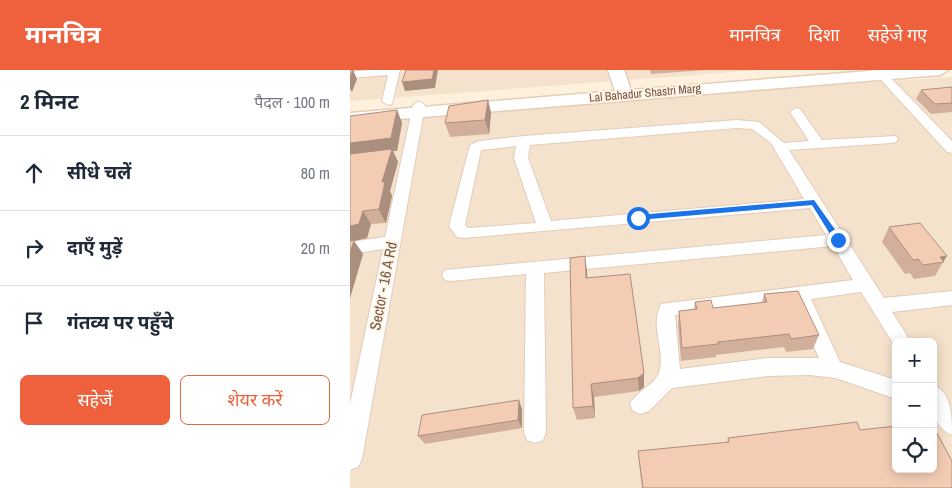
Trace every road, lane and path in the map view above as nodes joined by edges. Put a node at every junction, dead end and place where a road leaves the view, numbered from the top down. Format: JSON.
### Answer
{"nodes":[{"id":1,"x":616,"y":70,"type":"edge"},
{"id":2,"x":856,"y":70,"type":"edge"},
{"id":3,"x":940,"y":70,"type":"edge"},
{"id":4,"x":394,"y":71,"type":"edge"},
{"id":5,"x":880,"y":72,"type":"edge"},
{"id":6,"x":350,"y":75,"type":"edge"},
{"id":7,"x":624,"y":92,"type":"junction"},
{"id":8,"x":918,"y":93,"type":"dead end"},
{"id":9,"x":901,"y":95,"type":"junction"},
{"id":10,"x":388,"y":101,"type":"dead end"},
{"id":11,"x":417,"y":109,"type":"junction"},
{"id":12,"x":350,"y":110,"type":"edge"},
{"id":13,"x":796,"y":112,"type":"dead end"},
{"id":14,"x":350,"y":118,"type":"edge"},
{"id":15,"x":891,"y":139,"type":"dead end"},
{"id":16,"x":524,"y":140,"type":"junction"},
{"id":17,"x":818,"y":144,"type":"junction"},
{"id":18,"x":780,"y":147,"type":"junction"},
{"id":19,"x":952,"y":149,"type":"edge"},
{"id":20,"x":814,"y":202,"type":"junction"},
{"id":21,"x":545,"y":226,"type":"junction"},
{"id":22,"x":838,"y":240,"type":"junction"},
{"id":23,"x":392,"y":242,"type":"junction"},
{"id":24,"x":350,"y":248,"type":"edge"},
{"id":25,"x":535,"y":268,"type":"junction"},
{"id":26,"x":451,"y":275,"type":"dead end"},
{"id":27,"x":866,"y":285,"type":"junction"},
{"id":28,"x":799,"y":293,"type":"junction"},
{"id":29,"x":952,"y":298,"type":"edge"},
{"id":30,"x":879,"y":306,"type":"junction"},
{"id":31,"x":899,"y":338,"type":"edge"},
{"id":32,"x":834,"y":370,"type":"junction"},
{"id":33,"x":667,"y":380,"type":"junction"},
{"id":34,"x":892,"y":388,"type":"edge"},
{"id":35,"x":641,"y":404,"type":"dead end"},
{"id":36,"x":536,"y":432,"type":"dead end"},
{"id":37,"x":350,"y":459,"type":"edge"}],
"edges":[{"from":1,"to":7,"type":"street"},
{"from":2,"to":7,"type":"street"},
{"from":3,"to":5,"type":"street","name":"Lal Bahadur Shastri Marg"},
{"from":4,"to":6,"type":"street"},
{"from":4,"to":10,"type":"street"},
{"from":5,"to":7,"type":"street","name":"Lal Bahadur Shastri Marg"},
{"from":5,"to":9,"type":"street"},
{"from":7,"to":11,"type":"street","name":"Lal Bahadur Shastri Marg"},
{"from":8,"to":9,"type":"street"},
{"from":9,"to":19,"type":"street"},
{"from":11,"to":12,"type":"street"},
{"from":11,"to":14,"type":"street","name":"Lal Bahadur Shastri Marg"},
{"from":11,"to":23,"type":"street","name":"Sector - 16 A Rd"},
{"from":13,"to":17,"type":"street"},
{"from":15,"to":17,"type":"street"},
{"from":16,"to":18,"type":"street"},
{"from":16,"to":21,"type":"street"},
{"from":16,"to":21,"type":"street"},
{"from":17,"to":18,"type":"street"},
{"from":18,"to":20,"type":"street"},
{"from":20,"to":21,"type":"street"},
{"from":20,"to":22,"type":"street"},
{"from":22,"to":25,"type":"street"},
{"from":22,"to":27,"type":"street"},
{"from":23,"to":24,"type":"street"},
{"from":23,"to":37,"type":"street","name":"Sector - 16 A Rd"},
{"from":25,"to":26,"type":"street"},
{"from":25,"to":36,"type":"street"},
{"from":27,"to":28,"type":"street"},
{"from":27,"to":30,"type":"street"},
{"from":28,"to":32,"type":"street"},
{"from":28,"to":33,"type":"street"},
{"from":29,"to":30,"type":"street"},
{"from":30,"to":31,"type":"street"},
{"from":32,"to":33,"type":"street"},
{"from":32,"to":34,"type":"street"},
{"from":33,"to":35,"type":"street"}]}
